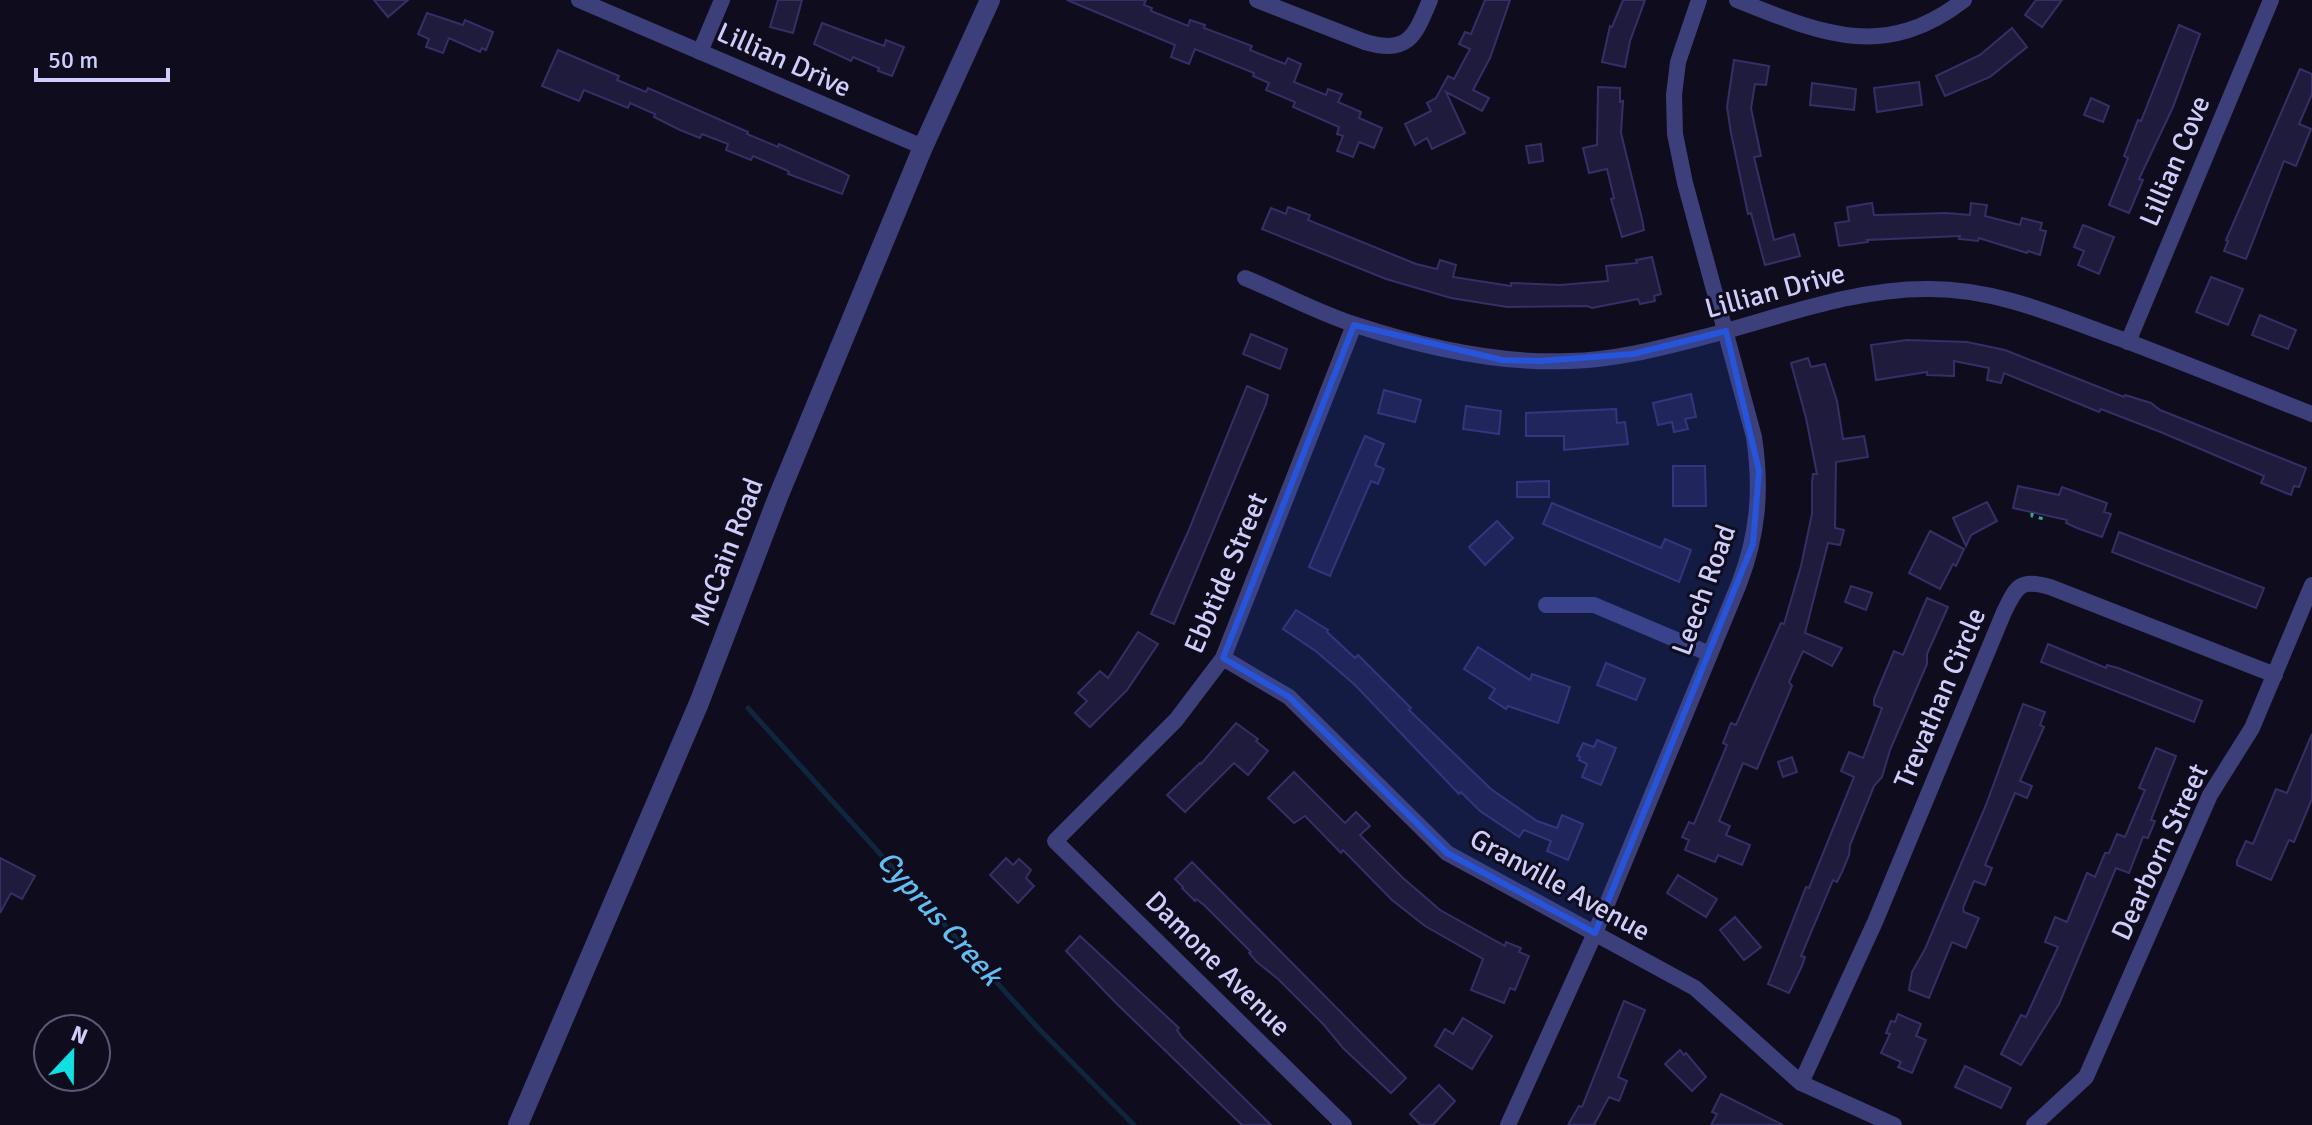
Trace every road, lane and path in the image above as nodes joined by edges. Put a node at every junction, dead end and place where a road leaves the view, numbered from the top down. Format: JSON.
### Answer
{"nodes":[{"id":1,"x":579,"y":0,"type":"edge"},
{"id":2,"x":722,"y":0,"type":"edge"},
{"id":3,"x":990,"y":0,"type":"edge"},
{"id":4,"x":1257,"y":0,"type":"edge"},
{"id":5,"x":1430,"y":0,"type":"edge"},
{"id":6,"x":1699,"y":0,"type":"edge"},
{"id":7,"x":1737,"y":0,"type":"edge"},
{"id":8,"x":1964,"y":0,"type":"edge"},
{"id":9,"x":2271,"y":0,"type":"edge"},
{"id":10,"x":700,"y":52,"type":"junction"},
{"id":11,"x":923,"y":147,"type":"junction"},
{"id":12,"x":1245,"y":278,"type":"dead end"},
{"id":13,"x":1354,"y":325,"type":"junction"},
{"id":14,"x":1726,"y":331,"type":"junction"},
{"id":15,"x":2128,"y":342,"type":"junction"},
{"id":16,"x":2312,"y":414,"type":"edge"},
{"id":17,"x":2032,"y":513,"type":"dead end"},
{"id":18,"x":2044,"y":519,"type":"dead end"},
{"id":19,"x":2312,"y":585,"type":"edge"},
{"id":20,"x":1546,"y":605,"type":"dead end"},
{"id":21,"x":1710,"y":654,"type":"junction"},
{"id":22,"x":1223,"y":658,"type":"junction"},
{"id":23,"x":2275,"y":675,"type":"junction"},
{"id":24,"x":1055,"y":841,"type":"joint"},
{"id":25,"x":1595,"y":933,"type":"junction"},
{"id":26,"x":1801,"y":1083,"type":"junction"},
{"id":27,"x":518,"y":1125,"type":"edge"},
{"id":28,"x":1344,"y":1125,"type":"edge"},
{"id":29,"x":1508,"y":1125,"type":"edge"},
{"id":30,"x":1894,"y":1125,"type":"edge"},
{"id":31,"x":2034,"y":1125,"type":"edge"}],
"edges":[{"from":1,"to":10,"type":"street","name":"Lillian Drive"},
{"from":2,"to":10,"type":"street"},
{"from":3,"to":11,"type":"street","name":"McCain Road"},
{"from":4,"to":5,"type":"street"},
{"from":6,"to":14,"type":"street","name":"Leech Road"},
{"from":7,"to":8,"type":"street"},
{"from":9,"to":15,"type":"street","name":"Lillian Cove"},
{"from":10,"to":11,"type":"street","name":"Lillian Drive"},
{"from":11,"to":27,"type":"street","name":"McCain Road"},
{"from":12,"to":13,"type":"street","name":"Lillian Drive"},
{"from":13,"to":14,"type":"street","name":"Lillian Drive"},
{"from":13,"to":22,"type":"street","name":"Ebbtide Street"},
{"from":14,"to":15,"type":"street","name":"Lillian Drive"},
{"from":14,"to":21,"type":"street","name":"Leech Road"},
{"from":15,"to":16,"type":"street","name":"Lillian Drive"},
{"from":17,"to":18,"type":"path"},
{"from":19,"to":23,"type":"street","name":"Dearborn Street"},
{"from":20,"to":21,"type":"street"},
{"from":21,"to":25,"type":"street","name":"Leech Road"},
{"from":22,"to":24,"type":"street","name":"Ebbtide Street"},
{"from":22,"to":25,"type":"street","name":"Granville Avenue"},
{"from":23,"to":26,"type":"street","name":"Trevathan Circle"},
{"from":23,"to":31,"type":"street","name":"Dearborn Street"},
{"from":24,"to":28,"type":"street","name":"Damone Avenue"},
{"from":25,"to":26,"type":"street","name":"Granville Avenue"},
{"from":25,"to":29,"type":"street","name":"Leech Road"},
{"from":26,"to":30,"type":"street","name":"Granville Avenue"}]}
